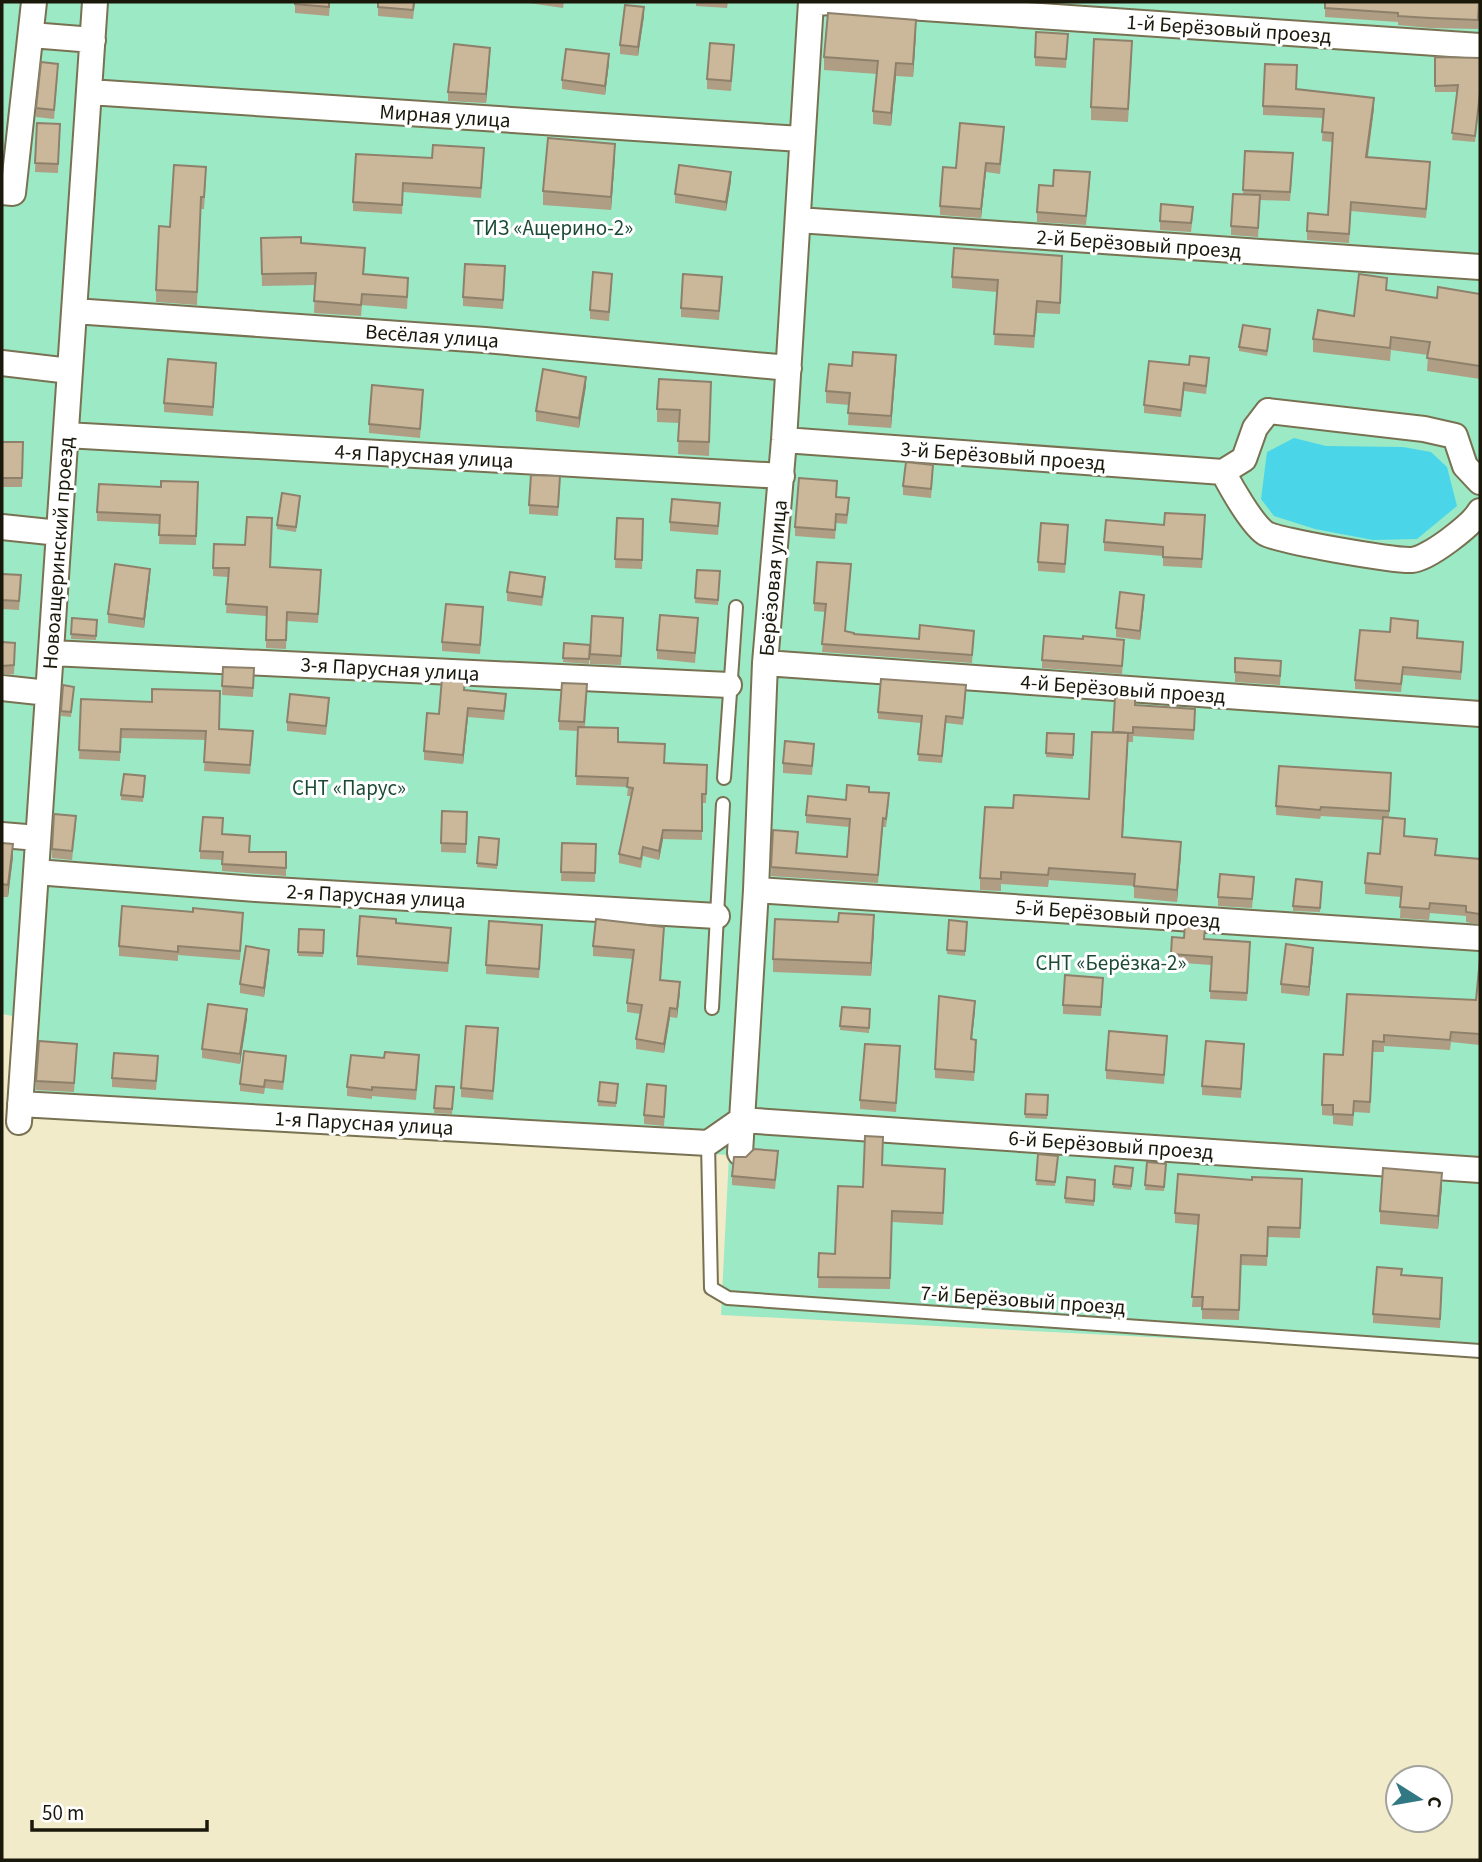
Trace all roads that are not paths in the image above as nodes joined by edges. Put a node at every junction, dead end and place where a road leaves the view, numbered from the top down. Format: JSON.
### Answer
{"nodes":[{"id":1,"x":34,"y":2,"type":"edge"},
{"id":2,"x":96,"y":2,"type":"edge"},
{"id":3,"x":811,"y":3,"type":"edge"},
{"id":4,"x":31,"y":35,"type":"junction"},
{"id":5,"x":93,"y":40,"type":"junction"},
{"id":6,"x":1480,"y":46,"type":"edge"},
{"id":7,"x":89,"y":92,"type":"junction"},
{"id":8,"x":801,"y":139,"type":"junction"},
{"id":9,"x":7,"y":193,"type":"edge"},
{"id":10,"x":798,"y":220,"type":"junction"},
{"id":11,"x":1480,"y":267,"type":"edge"},
{"id":12,"x":74,"y":311,"type":"junction"},
{"id":13,"x":2,"y":363,"type":"edge"},
{"id":14,"x":789,"y":368,"type":"junction"},
{"id":15,"x":70,"y":370,"type":"junction"},
{"id":16,"x":66,"y":435,"type":"junction"},
{"id":17,"x":784,"y":440,"type":"junction"},
{"id":18,"x":1223,"y":472,"type":"junction"},
{"id":19,"x":782,"y":476,"type":"junction"},
{"id":20,"x":1480,"y":482,"type":"edge"},
{"id":21,"x":1480,"y":511,"type":"edge"},
{"id":22,"x":2,"y":527,"type":"edge"},
{"id":23,"x":59,"y":533,"type":"junction"},
{"id":24,"x":736,"y":607,"type":"dead end"},
{"id":25,"x":51,"y":653,"type":"junction"},
{"id":26,"x":765,"y":663,"type":"junction"},
{"id":27,"x":729,"y":685,"type":"junction"},
{"id":28,"x":2,"y":688,"type":"edge"},
{"id":29,"x":48,"y":693,"type":"junction"},
{"id":30,"x":1480,"y":714,"type":"edge"},
{"id":31,"x":724,"y":779,"type":"dead end"},
{"id":32,"x":723,"y":804,"type":"dead end"},
{"id":33,"x":2,"y":835,"type":"edge"},
{"id":34,"x":38,"y":838,"type":"junction"},
{"id":35,"x":36,"y":872,"type":"junction"},
{"id":36,"x":756,"y":890,"type":"junction"},
{"id":37,"x":717,"y":916,"type":"junction"},
{"id":38,"x":1480,"y":938,"type":"edge"},
{"id":39,"x":712,"y":1008,"type":"dead end"},
{"id":40,"x":19,"y":1113,"type":"joint"},
{"id":41,"x":741,"y":1120,"type":"junction"},
{"id":42,"x":708,"y":1143,"type":"junction"},
{"id":43,"x":740,"y":1153,"type":"dead end"},
{"id":44,"x":1480,"y":1170,"type":"edge"},
{"id":45,"x":1480,"y":1351,"type":"edge"}],
"edges":[{"from":1,"to":4,"type":"street"},
{"from":2,"to":5,"type":"street","name":"Новоащеринский проезд"},
{"from":3,"to":6,"type":"street","name":"1-й Берёзовый проезд"},
{"from":3,"to":8,"type":"street","name":"Берёзовая улица"},
{"from":4,"to":5,"type":"street"},
{"from":4,"to":9,"type":"street"},
{"from":5,"to":7,"type":"street","name":"Новоащеринский проезд"},
{"from":7,"to":8,"type":"street","name":"Мирная улица"},
{"from":7,"to":12,"type":"street","name":"Новоащеринский проезд"},
{"from":8,"to":10,"type":"street","name":"Берёзовая улица"},
{"from":10,"to":11,"type":"street","name":"2-й Берёзовый проезд"},
{"from":10,"to":14,"type":"street","name":"Берёзовая улица"},
{"from":12,"to":14,"type":"street","name":"Весёлая улица"},
{"from":12,"to":15,"type":"street","name":"Новоащеринский проезд"},
{"from":13,"to":15,"type":"street"},
{"from":14,"to":17,"type":"street","name":"Берёзовая улица"},
{"from":15,"to":16,"type":"street","name":"Новоащеринский проезд"},
{"from":16,"to":19,"type":"street","name":"4-я Парусная улица"},
{"from":16,"to":23,"type":"street","name":"Новоащеринский проезд"},
{"from":17,"to":18,"type":"street","name":"3-й Берёзовый проезд"},
{"from":17,"to":19,"type":"street","name":"Берёзовая улица"},
{"from":18,"to":20,"type":"street"},
{"from":18,"to":21,"type":"street"},
{"from":19,"to":26,"type":"street","name":"Берёзовая улица"},
{"from":22,"to":23,"type":"street"},
{"from":23,"to":25,"type":"street","name":"Новоащеринский проезд"},
{"from":24,"to":27,"type":"lane"},
{"from":25,"to":27,"type":"street","name":"3-я Парусная улица"},
{"from":25,"to":29,"type":"street","name":"Новоащеринский проезд"},
{"from":26,"to":30,"type":"street","name":"4-й Берёзовый проезд"},
{"from":26,"to":36,"type":"street","name":"Берёзовая улица"},
{"from":27,"to":31,"type":"lane"},
{"from":28,"to":29,"type":"street"},
{"from":29,"to":34,"type":"street","name":"Новоащеринский проезд"},
{"from":32,"to":37,"type":"lane"},
{"from":33,"to":34,"type":"street"},
{"from":34,"to":35,"type":"street","name":"Новоащеринский проезд"},
{"from":35,"to":37,"type":"street","name":"2-я Парусная улица"},
{"from":35,"to":40,"type":"street","name":"Новоащеринский проезд"},
{"from":36,"to":38,"type":"street","name":"5-й Берёзовый проезд"},
{"from":36,"to":41,"type":"street","name":"Берёзовая улица"},
{"from":37,"to":39,"type":"lane"},
{"from":40,"to":42,"type":"street","name":"1-я Парусная улица"},
{"from":41,"to":42,"type":"street"},
{"from":41,"to":43,"type":"street","name":"Берёзовая улица"},
{"from":41,"to":44,"type":"street","name":"6-й Берёзовый проезд"},
{"from":42,"to":45,"type":"lane","name":"7-й Берёзовый проезд"}]}
